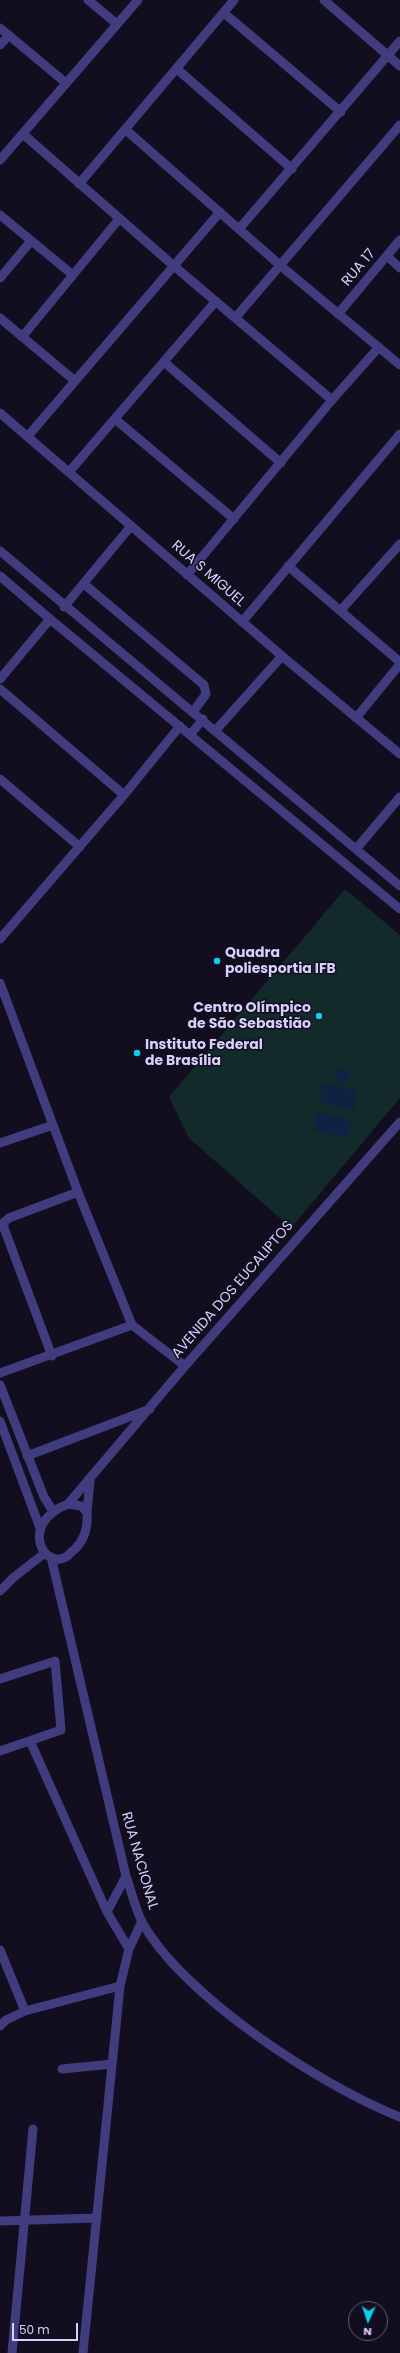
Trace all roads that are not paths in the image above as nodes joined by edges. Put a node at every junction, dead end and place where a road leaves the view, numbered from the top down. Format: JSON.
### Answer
{"nodes":[{"id":1,"x":88,"y":0,"type":"edge"},
{"id":2,"x":138,"y":0,"type":"edge"},
{"id":3,"x":234,"y":0,"type":"edge"},
{"id":4,"x":324,"y":0,"type":"edge"},
{"id":5,"x":224,"y":13,"type":"junction"},
{"id":6,"x":118,"y":24,"type":"junction"},
{"id":7,"x":0,"y":28,"type":"edge"},
{"id":8,"x":9,"y":35,"type":"junction"},
{"id":9,"x":400,"y":41,"type":"edge"},
{"id":10,"x":0,"y":45,"type":"edge"},
{"id":11,"x":386,"y":54,"type":"junction"},
{"id":12,"x":400,"y":66,"type":"edge"},
{"id":13,"x":177,"y":69,"type":"junction"},
{"id":14,"x":66,"y":83,"type":"junction"},
{"id":15,"x":341,"y":112,"type":"junction"},
{"id":16,"x":400,"y":125,"type":"edge"},
{"id":17,"x":126,"y":130,"type":"junction"},
{"id":18,"x":23,"y":134,"type":"junction"},
{"id":19,"x":0,"y":160,"type":"edge"},
{"id":20,"x":292,"y":169,"type":"junction"},
{"id":21,"x":79,"y":184,"type":"junction"},
{"id":22,"x":220,"y":212,"type":"junction"},
{"id":23,"x":0,"y":215,"type":"edge"},
{"id":24,"x":119,"y":219,"type":"junction"},
{"id":25,"x":239,"y":229,"type":"junction"},
{"id":26,"x":400,"y":240,"type":"edge"},
{"id":27,"x":31,"y":241,"type":"junction"},
{"id":28,"x":387,"y":256,"type":"junction"},
{"id":29,"x":174,"y":266,"type":"junction"},
{"id":30,"x":280,"y":266,"type":"junction"},
{"id":31,"x":400,"y":268,"type":"edge"},
{"id":32,"x":73,"y":276,"type":"junction"},
{"id":33,"x":0,"y":278,"type":"edge"},
{"id":34,"x":216,"y":301,"type":"junction"},
{"id":35,"x":338,"y":314,"type":"junction"},
{"id":36,"x":236,"y":317,"type":"junction"},
{"id":37,"x":0,"y":318,"type":"edge"},
{"id":38,"x":22,"y":337,"type":"junction"},
{"id":39,"x":379,"y":348,"type":"junction"},
{"id":40,"x":164,"y":362,"type":"junction"},
{"id":41,"x":400,"y":365,"type":"edge"},
{"id":42,"x":75,"y":381,"type":"junction"},
{"id":43,"x":332,"y":400,"type":"junction"},
{"id":44,"x":0,"y":413,"type":"edge"},
{"id":45,"x":115,"y":419,"type":"junction"},
{"id":46,"x":400,"y":434,"type":"edge"},
{"id":47,"x":28,"y":436,"type":"junction"},
{"id":48,"x":281,"y":463,"type":"junction"},
{"id":49,"x":69,"y":472,"type":"junction"},
{"id":50,"x":234,"y":519,"type":"junction"},
{"id":51,"x":131,"y":526,"type":"junction"},
{"id":52,"x":398,"y":548,"type":"edge"},
{"id":53,"x":0,"y":551,"type":"edge"},
{"id":54,"x":288,"y":566,"type":"junction"},
{"id":55,"x":187,"y":575,"type":"junction"},
{"id":56,"x":0,"y":576,"type":"edge"},
{"id":57,"x":84,"y":584,"type":"junction"},
{"id":58,"x":64,"y":606,"type":"junction"},
{"id":59,"x":342,"y":610,"type":"junction"},
{"id":60,"x":50,"y":619,"type":"junction"},
{"id":61,"x":242,"y":622,"type":"junction"},
{"id":62,"x":282,"y":656,"type":"junction"},
{"id":63,"x":400,"y":664,"type":"edge"},
{"id":64,"x":0,"y":680,"type":"edge"},
{"id":65,"x":0,"y":690,"type":"edge"},
{"id":66,"x":193,"y":712,"type":"junction"},
{"id":67,"x":356,"y":718,"type":"junction"},
{"id":68,"x":203,"y":719,"type":"junction"},
{"id":69,"x":180,"y":726,"type":"junction"},
{"id":70,"x":216,"y":730,"type":"junction"},
{"id":71,"x":190,"y":735,"type":"junction"},
{"id":72,"x":400,"y":754,"type":"edge"},
{"id":73,"x":0,"y":779,"type":"edge"},
{"id":74,"x":124,"y":795,"type":"junction"},
{"id":75,"x":400,"y":797,"type":"edge"},
{"id":76,"x":80,"y":846,"type":"junction"},
{"id":77,"x":356,"y":849,"type":"junction"},
{"id":78,"x":400,"y":886,"type":"edge"},
{"id":79,"x":400,"y":908,"type":"edge"},
{"id":80,"x":0,"y":939,"type":"edge"},
{"id":81,"x":0,"y":984,"type":"edge"},
{"id":82,"x":400,"y":1122,"type":"edge"},
{"id":83,"x":52,"y":1125,"type":"junction"},
{"id":84,"x":0,"y":1144,"type":"edge"},
{"id":85,"x":78,"y":1192,"type":"junction"},
{"id":86,"x":132,"y":1325,"type":"junction"},
{"id":87,"x":52,"y":1356,"type":"junction"},
{"id":88,"x":185,"y":1366,"type":"junction"},
{"id":89,"x":0,"y":1373,"type":"edge"},
{"id":90,"x":0,"y":1385,"type":"edge"},
{"id":91,"x":151,"y":1408,"type":"junction"},
{"id":92,"x":0,"y":1421,"type":"edge"},
{"id":93,"x":27,"y":1456,"type":"junction"},
{"id":94,"x":90,"y":1480,"type":"junction"},
{"id":95,"x":68,"y":1504,"type":"junction"},
{"id":96,"x":53,"y":1511,"type":"junction"},
{"id":97,"x":87,"y":1512,"type":"junction"},
{"id":98,"x":40,"y":1528,"type":"junction"},
{"id":99,"x":48,"y":1555,"type":"junction"},
{"id":100,"x":65,"y":1558,"type":"junction"},
{"id":101,"x":14,"y":1576,"type":"junction"},
{"id":102,"x":0,"y":1581,"type":"edge"},
{"id":103,"x":56,"y":1583,"type":"junction"},
{"id":104,"x":0,"y":1591,"type":"edge"},
{"id":105,"x":0,"y":1679,"type":"edge"},
{"id":106,"x":30,"y":1741,"type":"junction"},
{"id":107,"x":0,"y":1751,"type":"edge"},
{"id":108,"x":126,"y":1876,"type":"junction"},
{"id":109,"x":107,"y":1912,"type":"junction"},
{"id":110,"x":142,"y":1921,"type":"junction"},
{"id":111,"x":129,"y":1949,"type":"junction"},
{"id":112,"x":0,"y":1950,"type":"edge"},
{"id":113,"x":120,"y":1986,"type":"junction"},
{"id":114,"x":25,"y":2011,"type":"junction"},
{"id":115,"x":0,"y":2026,"type":"edge"},
{"id":116,"x":112,"y":2064,"type":"junction"},
{"id":117,"x":62,"y":2069,"type":"dead end"},
{"id":118,"x":400,"y":2117,"type":"edge"},
{"id":119,"x":32,"y":2129,"type":"dead end"},
{"id":120,"x":96,"y":2218,"type":"junction"},
{"id":121,"x":24,"y":2220,"type":"junction"},
{"id":122,"x":0,"y":2221,"type":"edge"},
{"id":123,"x":12,"y":2353,"type":"edge"},
{"id":124,"x":83,"y":2353,"type":"edge"}],
"edges":[{"from":1,"to":6,"type":"street"},
{"from":2,"to":6,"type":"street"},
{"from":3,"to":5,"type":"street"},
{"from":4,"to":11,"type":"street"},
{"from":5,"to":13,"type":"street"},
{"from":5,"to":15,"type":"street"},
{"from":6,"to":14,"type":"street"},
{"from":7,"to":8,"type":"street"},
{"from":8,"to":10,"type":"street"},
{"from":8,"to":14,"type":"street"},
{"from":9,"to":11,"type":"street"},
{"from":11,"to":12,"type":"street"},
{"from":11,"to":15,"type":"street"},
{"from":13,"to":17,"type":"street"},
{"from":13,"to":20,"type":"street"},
{"from":14,"to":18,"type":"street"},
{"from":15,"to":20,"type":"street"},
{"from":16,"to":30,"type":"street"},
{"from":17,"to":21,"type":"street"},
{"from":17,"to":22,"type":"street"},
{"from":18,"to":19,"type":"street"},
{"from":18,"to":21,"type":"street"},
{"from":20,"to":25,"type":"street"},
{"from":21,"to":24,"type":"street"},
{"from":22,"to":25,"type":"street"},
{"from":22,"to":29,"type":"street"},
{"from":23,"to":27,"type":"street"},
{"from":24,"to":29,"type":"street"},
{"from":24,"to":32,"type":"street"},
{"from":25,"to":30,"type":"street"},
{"from":26,"to":28,"type":"street","name":"RUA 17"},
{"from":27,"to":32,"type":"street"},
{"from":27,"to":33,"type":"street"},
{"from":28,"to":31,"type":"street"},
{"from":28,"to":35,"type":"street","name":"RUA 17"},
{"from":29,"to":34,"type":"street"},
{"from":29,"to":42,"type":"street"},
{"from":30,"to":35,"type":"street"},
{"from":30,"to":36,"type":"street"},
{"from":32,"to":38,"type":"street"},
{"from":34,"to":36,"type":"street"},
{"from":34,"to":40,"type":"street"},
{"from":35,"to":39,"type":"street"},
{"from":36,"to":43,"type":"street"},
{"from":37,"to":38,"type":"street"},
{"from":38,"to":42,"type":"street"},
{"from":39,"to":41,"type":"street"},
{"from":39,"to":43,"type":"street"},
{"from":40,"to":45,"type":"street"},
{"from":40,"to":48,"type":"street"},
{"from":42,"to":47,"type":"street"},
{"from":43,"to":48,"type":"street"},
{"from":44,"to":47,"type":"street","name":"RUA S MIGUEL"},
{"from":45,"to":49,"type":"street"},
{"from":45,"to":50,"type":"street"},
{"from":46,"to":54,"type":"street"},
{"from":47,"to":49,"type":"street","name":"RUA S MIGUEL"},
{"from":48,"to":50,"type":"street"},
{"from":49,"to":51,"type":"street","name":"RUA S MIGUEL"},
{"from":50,"to":55,"type":"street"},
{"from":51,"to":55,"type":"street","name":"RUA S MIGUEL"},
{"from":51,"to":57,"type":"street"},
{"from":52,"to":59,"type":"street"},
{"from":53,"to":58,"type":"street"},
{"from":54,"to":59,"type":"street"},
{"from":54,"to":61,"type":"street"},
{"from":55,"to":61,"type":"street","name":"RUA S MIGUEL"},
{"from":56,"to":60,"type":"street"},
{"from":57,"to":58,"type":"street"},
{"from":57,"to":66,"type":"street"},
{"from":58,"to":66,"type":"street"},
{"from":59,"to":63,"type":"street"},
{"from":60,"to":64,"type":"street"},
{"from":60,"to":69,"type":"street"},
{"from":61,"to":62,"type":"street","name":"RUA S MIGUEL"},
{"from":62,"to":67,"type":"street","name":"RUA S MIGUEL"},
{"from":62,"to":70,"type":"street"},
{"from":63,"to":67,"type":"street"},
{"from":65,"to":74,"type":"street"},
{"from":66,"to":68,"type":"street"},
{"from":67,"to":72,"type":"street","name":"RUA S MIGUEL"},
{"from":68,"to":70,"type":"street"},
{"from":68,"to":71,"type":"street"},
{"from":69,"to":71,"type":"street"},
{"from":69,"to":74,"type":"street"},
{"from":70,"to":77,"type":"street"},
{"from":71,"to":79,"type":"street"},
{"from":73,"to":76,"type":"street"},
{"from":74,"to":76,"type":"street"},
{"from":75,"to":77,"type":"street"},
{"from":76,"to":80,"type":"street"},
{"from":77,"to":78,"type":"street"},
{"from":81,"to":83,"type":"street"},
{"from":82,"to":88,"type":"street","name":"AVENIDA DOS EUCALIPTOS"},
{"from":83,"to":84,"type":"street"},
{"from":83,"to":85,"type":"street"},
{"from":85,"to":86,"type":"street"},
{"from":85,"to":87,"type":"street"},
{"from":86,"to":87,"type":"street"},
{"from":86,"to":88,"type":"street"},
{"from":87,"to":89,"type":"street"},
{"from":88,"to":91,"type":"street","name":"AVENIDA DOS EUCALIPTOS"},
{"from":90,"to":93,"type":"street"},
{"from":91,"to":93,"type":"street"},
{"from":91,"to":94,"type":"street","name":"AVENIDA DOS EUCALIPTOS"},
{"from":92,"to":98,"type":"street"},
{"from":93,"to":96,"type":"street"},
{"from":94,"to":95,"type":"street","name":"AVENIDA DOS EUCALIPTOS"},
{"from":94,"to":97,"type":"street"},
{"from":95,"to":96,"type":"street"},
{"from":95,"to":97,"type":"street"},
{"from":96,"to":98,"type":"street"},
{"from":97,"to":100,"type":"street"},
{"from":98,"to":99,"type":"street"},
{"from":99,"to":100,"type":"street"},
{"from":99,"to":101,"type":"street"},
{"from":99,"to":103,"type":"street","name":"RUA NACIONAL"},
{"from":100,"to":103,"type":"street"},
{"from":101,"to":102,"type":"street"},
{"from":101,"to":104,"type":"street"},
{"from":103,"to":108,"type":"street","name":"RUA NACIONAL"},
{"from":105,"to":106,"type":"street"},
{"from":106,"to":107,"type":"street"},
{"from":106,"to":109,"type":"street"},
{"from":108,"to":109,"type":"street"},
{"from":108,"to":110,"type":"street","name":"RUA NACIONAL"},
{"from":109,"to":111,"type":"street"},
{"from":110,"to":111,"type":"street"},
{"from":110,"to":118,"type":"street","name":"RUA NACIONAL"},
{"from":111,"to":113,"type":"street"},
{"from":112,"to":114,"type":"street"},
{"from":113,"to":114,"type":"street"},
{"from":113,"to":116,"type":"street"},
{"from":114,"to":115,"type":"street"},
{"from":116,"to":117,"type":"street"},
{"from":116,"to":120,"type":"street"},
{"from":119,"to":121,"type":"street"},
{"from":120,"to":121,"type":"street"},
{"from":120,"to":124,"type":"street"},
{"from":121,"to":122,"type":"street"},
{"from":121,"to":123,"type":"street"}]}
